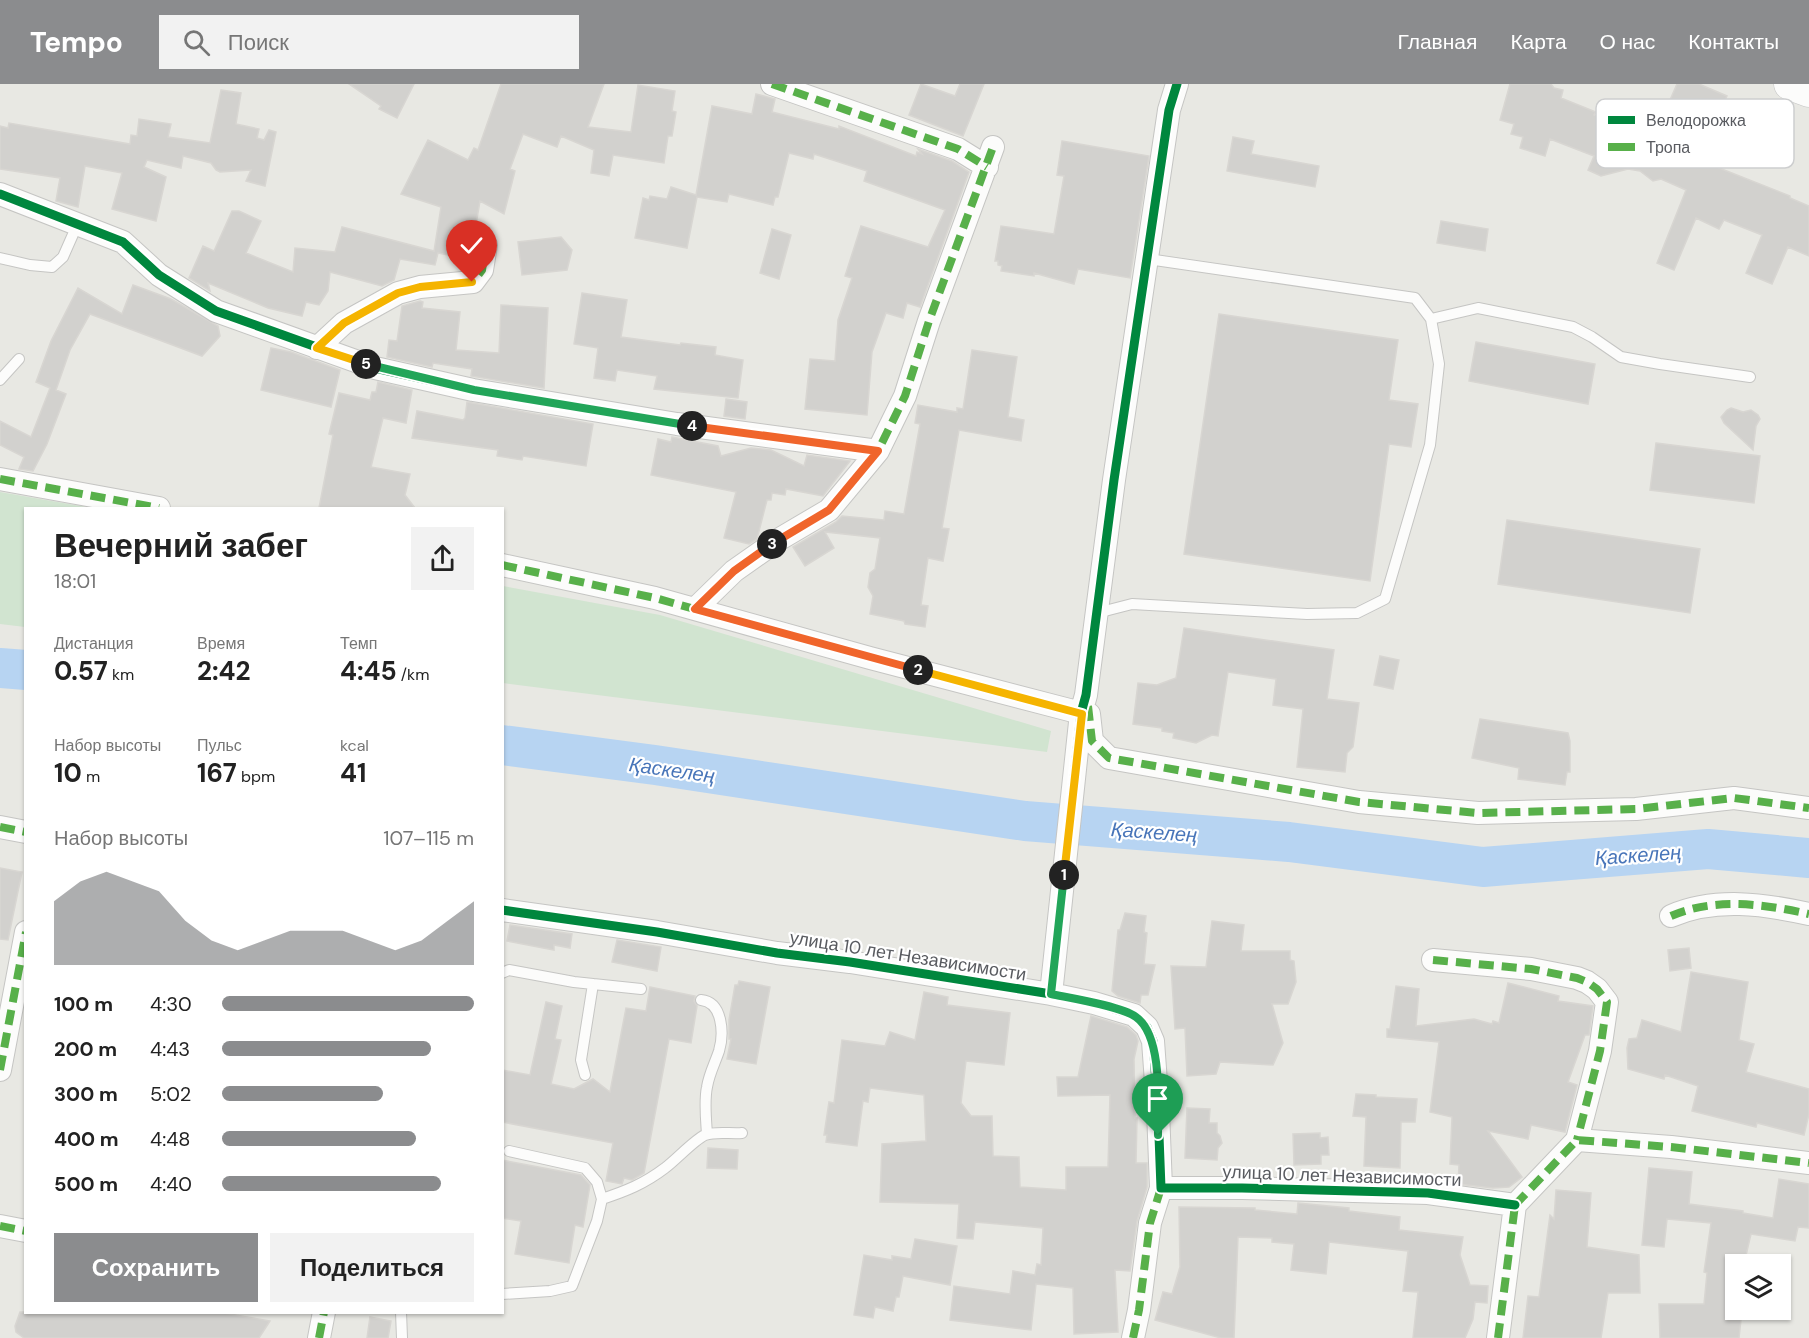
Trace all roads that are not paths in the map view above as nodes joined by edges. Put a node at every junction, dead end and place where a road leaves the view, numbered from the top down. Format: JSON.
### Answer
{"nodes":[{"id":1,"x":772,"y":84,"type":"edge"},
{"id":2,"x":1177,"y":84,"type":"edge"},
{"id":3,"x":1790,"y":84,"type":"edge"},
{"id":4,"x":1809,"y":91,"type":"edge"},
{"id":5,"x":0,"y":194,"type":"edge"},
{"id":6,"x":78,"y":223,"type":"junction"},
{"id":7,"x":486,"y":245,"type":"dead end"},
{"id":8,"x":0,"y":258,"type":"edge"},
{"id":9,"x":1148,"y":259,"type":"junction"},
{"id":10,"x":1431,"y":319,"type":"junction"},
{"id":11,"x":317,"y":348,"type":"junction"},
{"id":12,"x":19,"y":359,"type":"dead end"},
{"id":13,"x":1750,"y":377,"type":"dead end"},
{"id":14,"x":0,"y":380,"type":"edge"},
{"id":15,"x":878,"y":451,"type":"junction"},
{"id":16,"x":0,"y":478,"type":"edge"},
{"id":17,"x":154,"y":507,"type":"edge"},
{"id":18,"x":504,"y":565,"type":"edge"},
{"id":19,"x":695,"y":609,"type":"junction"},
{"id":20,"x":1097,"y":613,"type":"junction"},
{"id":21,"x":1084,"y":704,"type":"junction"},
{"id":22,"x":1809,"y":808,"type":"edge"},
{"id":23,"x":0,"y":827,"type":"edge"},
{"id":24,"x":24,"y":832,"type":"edge"},
{"id":25,"x":504,"y":910,"type":"edge"},
{"id":26,"x":1809,"y":914,"type":"edge"},
{"id":27,"x":1671,"y":916,"type":"dead end"},
{"id":28,"x":24,"y":943,"type":"edge"},
{"id":29,"x":1433,"y":960,"type":"dead end"},
{"id":30,"x":504,"y":972,"type":"edge"},
{"id":31,"x":593,"y":984,"type":"junction"},
{"id":32,"x":641,"y":988,"type":"dead end"},
{"id":33,"x":1051,"y":994,"type":"junction"},
{"id":34,"x":701,"y":1000,"type":"dead end"},
{"id":35,"x":0,"y":1070,"type":"edge"},
{"id":36,"x":585,"y":1075,"type":"dead end"},
{"id":37,"x":707,"y":1134,"type":"junction"},
{"id":38,"x":742,"y":1134,"type":"dead end"},
{"id":39,"x":1577,"y":1140,"type":"junction"},
{"id":40,"x":509,"y":1152,"type":"dead end"},
{"id":41,"x":1809,"y":1163,"type":"edge"},
{"id":42,"x":1161,"y":1188,"type":"junction"},
{"id":43,"x":602,"y":1199,"type":"junction"},
{"id":44,"x":1515,"y":1204,"type":"junction"},
{"id":45,"x":0,"y":1226,"type":"edge"},
{"id":46,"x":24,"y":1231,"type":"edge"},
{"id":47,"x":504,"y":1294,"type":"edge"},
{"id":48,"x":324,"y":1314,"type":"edge"},
{"id":49,"x":401,"y":1314,"type":"edge"},
{"id":50,"x":320,"y":1338,"type":"edge"},
{"id":51,"x":402,"y":1338,"type":"edge"},
{"id":52,"x":1133,"y":1338,"type":"edge"},
{"id":53,"x":1498,"y":1338,"type":"edge"}],
"edges":[{"from":1,"to":15,"type":"street"},
{"from":2,"to":9,"type":"street"},
{"from":3,"to":4,"type":"street"},
{"from":5,"to":6,"type":"street"},
{"from":6,"to":8,"type":"lane"},
{"from":6,"to":11,"type":"street"},
{"from":7,"to":11,"type":"street"},
{"from":9,"to":10,"type":"lane"},
{"from":9,"to":20,"type":"street"},
{"from":10,"to":13,"type":"lane"},
{"from":10,"to":20,"type":"lane"},
{"from":11,"to":15,"type":"street"},
{"from":12,"to":14,"type":"lane"},
{"from":15,"to":19,"type":"street"},
{"from":16,"to":17,"type":"street"},
{"from":18,"to":19,"type":"street"},
{"from":19,"to":21,"type":"street"},
{"from":20,"to":21,"type":"street"},
{"from":21,"to":22,"type":"street"},
{"from":21,"to":33,"type":"street"},
{"from":23,"to":24,"type":"street"},
{"from":25,"to":33,"type":"street","name":"улица 10 лет Независимости"},
{"from":26,"to":27,"type":"street"},
{"from":28,"to":35,"type":"street"},
{"from":29,"to":39,"type":"street"},
{"from":30,"to":31,"type":"lane"},
{"from":31,"to":32,"type":"lane"},
{"from":31,"to":36,"type":"lane"},
{"from":33,"to":42,"type":"street","name":"улица 10 лет Независимости"},
{"from":34,"to":37,"type":"lane"},
{"from":37,"to":38,"type":"lane"},
{"from":37,"to":43,"type":"lane"},
{"from":39,"to":41,"type":"street"},
{"from":39,"to":44,"type":"street"},
{"from":40,"to":43,"type":"lane"},
{"from":42,"to":44,"type":"street","name":"улица 10 лет Независимости"},
{"from":42,"to":52,"type":"street"},
{"from":43,"to":47,"type":"lane"},
{"from":44,"to":53,"type":"street"},
{"from":45,"to":46,"type":"street"},
{"from":48,"to":50,"type":"street"},
{"from":49,"to":51,"type":"lane"}]}
